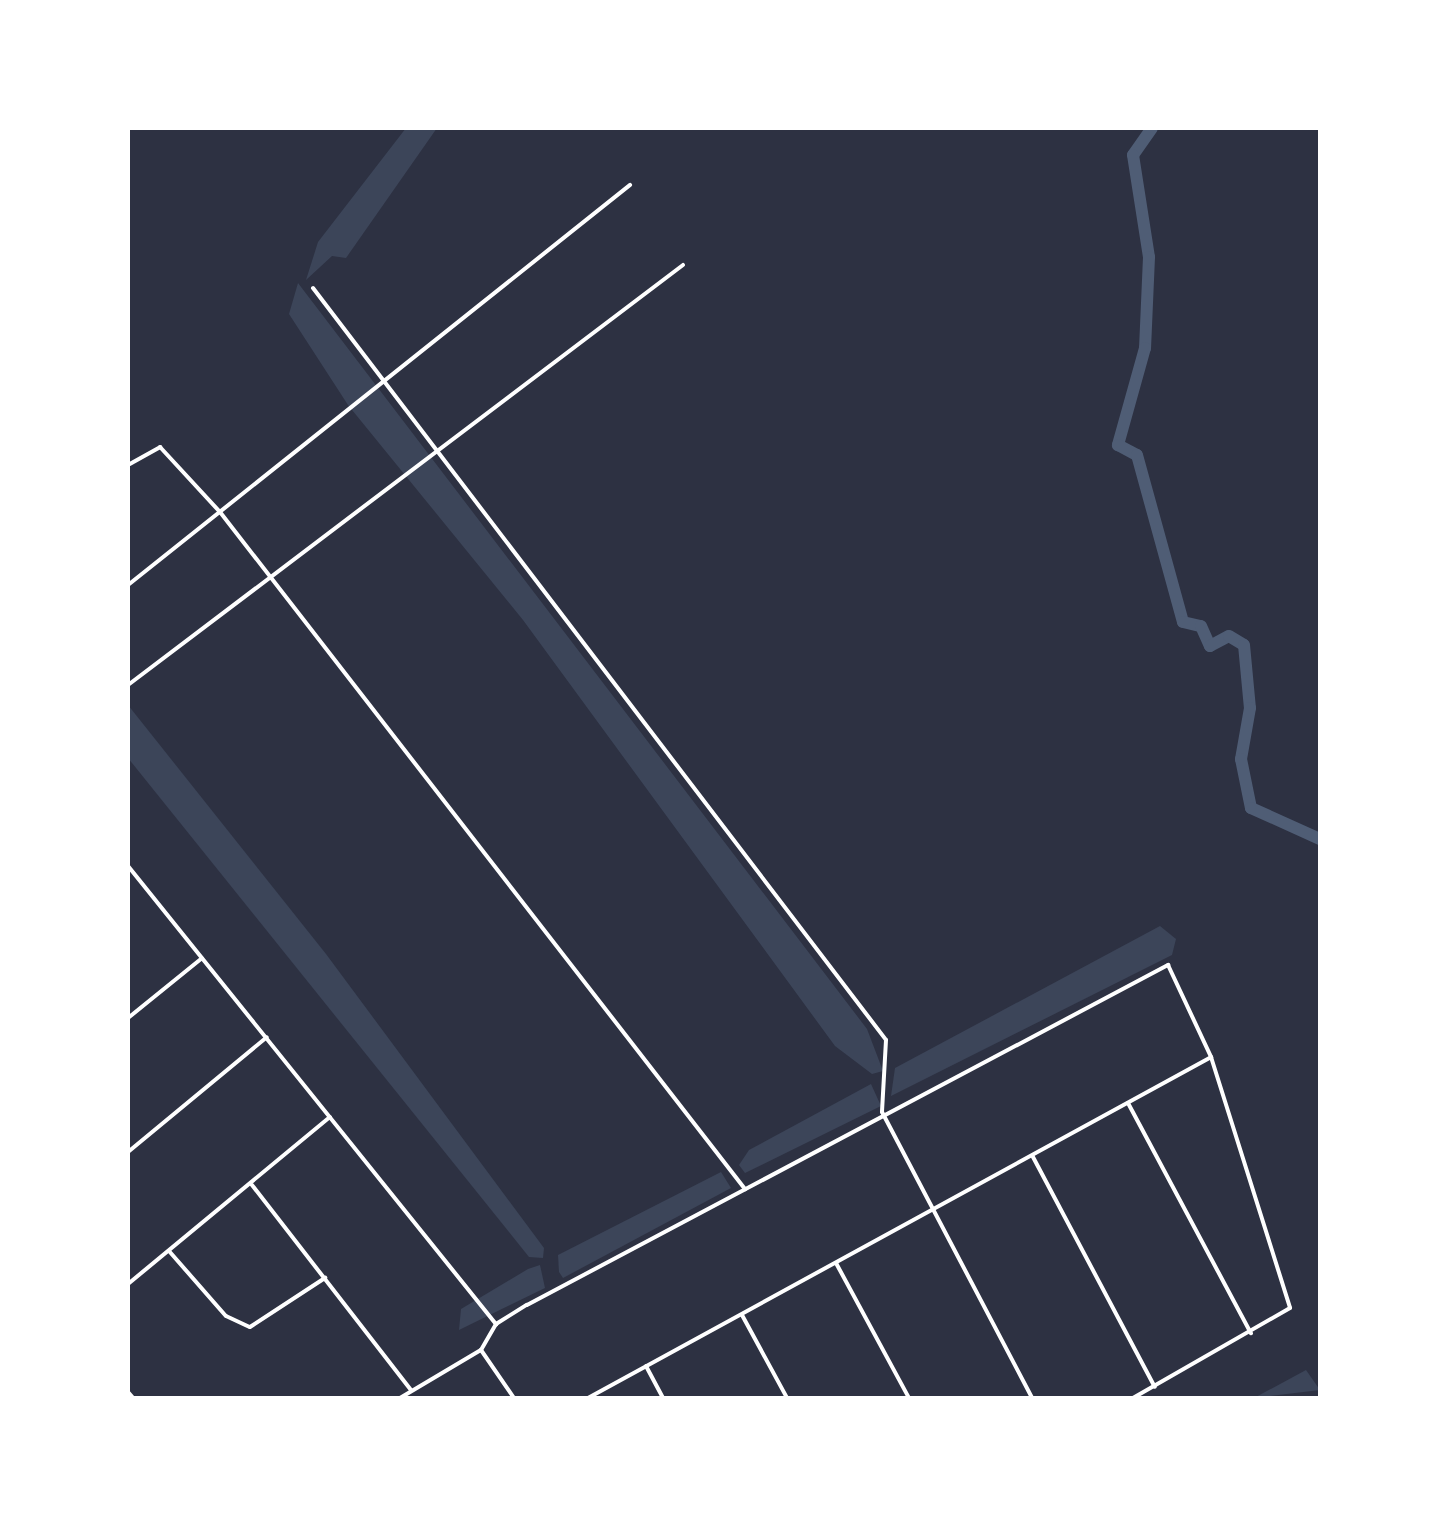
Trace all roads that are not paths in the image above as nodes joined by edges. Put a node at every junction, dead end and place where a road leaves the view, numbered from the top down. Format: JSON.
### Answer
{"nodes":[{"id":1,"x":630,"y":184,"type":"dead end"},
{"id":2,"x":682,"y":264,"type":"dead end"},
{"id":3,"x":313,"y":288,"type":"dead end"},
{"id":4,"x":385,"y":383,"type":"junction"},
{"id":5,"x":439,"y":454,"type":"junction"},
{"id":6,"x":128,"y":466,"type":"edge"},
{"id":7,"x":222,"y":514,"type":"junction"},
{"id":8,"x":274,"y":583,"type":"junction"},
{"id":9,"x":128,"y":586,"type":"edge"},
{"id":10,"x":128,"y":686,"type":"edge"},
{"id":11,"x":128,"y":866,"type":"edge"},
{"id":12,"x":134,"y":874,"type":"junction"},
{"id":13,"x":128,"y":880,"type":"edge"},
{"id":14,"x":202,"y":958,"type":"junction"},
{"id":15,"x":128,"y":1018,"type":"edge"},
{"id":16,"x":267,"y":1037,"type":"junction"},
{"id":17,"x":1211,"y":1057,"type":"junction"},
{"id":18,"x":1128,"y":1103,"type":"junction"},
{"id":19,"x":882,"y":1112,"type":"junction"},
{"id":20,"x":330,"y":1117,"type":"junction"},
{"id":21,"x":128,"y":1152,"type":"edge"},
{"id":22,"x":1032,"y":1155,"type":"junction"},
{"id":23,"x":252,"y":1185,"type":"junction"},
{"id":24,"x":745,"y":1189,"type":"junction"},
{"id":25,"x":934,"y":1210,"type":"junction"},
{"id":26,"x":170,"y":1250,"type":"junction"},
{"id":27,"x":836,"y":1263,"type":"junction"},
{"id":28,"x":325,"y":1278,"type":"junction"},
{"id":29,"x":128,"y":1284,"type":"edge"},
{"id":30,"x":742,"y":1315,"type":"junction"},
{"id":31,"x":496,"y":1324,"type":"junction"},
{"id":32,"x":1251,"y":1334,"type":"junction"},
{"id":33,"x":481,"y":1350,"type":"junction"},
{"id":34,"x":646,"y":1366,"type":"junction"},
{"id":35,"x":1155,"y":1386,"type":"junction"},
{"id":36,"x":411,"y":1390,"type":"junction"},
{"id":37,"x":128,"y":1392,"type":"edge"},
{"id":38,"x":133,"y":1398,"type":"edge"},
{"id":39,"x":400,"y":1398,"type":"edge"},
{"id":40,"x":514,"y":1398,"type":"edge"},
{"id":41,"x":588,"y":1398,"type":"edge"},
{"id":42,"x":663,"y":1398,"type":"edge"},
{"id":43,"x":787,"y":1398,"type":"edge"},
{"id":44,"x":909,"y":1398,"type":"edge"},
{"id":45,"x":1032,"y":1398,"type":"edge"},
{"id":46,"x":1134,"y":1398,"type":"edge"}],
"edges":[{"from":1,"to":4,"type":"street"},
{"from":2,"to":5,"type":"street"},
{"from":3,"to":4,"type":"street"},
{"from":4,"to":5,"type":"street"},
{"from":4,"to":7,"type":"street"},
{"from":5,"to":8,"type":"street"},
{"from":5,"to":19,"type":"street"},
{"from":6,"to":7,"type":"street"},
{"from":7,"to":8,"type":"street"},
{"from":7,"to":9,"type":"street"},
{"from":8,"to":10,"type":"street"},
{"from":8,"to":24,"type":"street"},
{"from":11,"to":12,"type":"street"},
{"from":12,"to":13,"type":"street"},
{"from":12,"to":14,"type":"street"},
{"from":14,"to":15,"type":"street"},
{"from":14,"to":16,"type":"street"},
{"from":16,"to":20,"type":"street"},
{"from":16,"to":21,"type":"street"},
{"from":17,"to":18,"type":"street"},
{"from":17,"to":19,"type":"street"},
{"from":17,"to":32,"type":"street"},
{"from":18,"to":22,"type":"street"},
{"from":18,"to":32,"type":"street"},
{"from":19,"to":24,"type":"street"},
{"from":19,"to":25,"type":"street"},
{"from":20,"to":23,"type":"street"},
{"from":20,"to":31,"type":"street"},
{"from":22,"to":25,"type":"street"},
{"from":22,"to":35,"type":"street"},
{"from":23,"to":26,"type":"street"},
{"from":23,"to":28,"type":"street"},
{"from":24,"to":31,"type":"street"},
{"from":25,"to":27,"type":"street"},
{"from":25,"to":45,"type":"street"},
{"from":26,"to":28,"type":"street"},
{"from":26,"to":29,"type":"street"},
{"from":27,"to":30,"type":"street"},
{"from":27,"to":44,"type":"street"},
{"from":28,"to":36,"type":"street"},
{"from":30,"to":34,"type":"street"},
{"from":30,"to":43,"type":"street"},
{"from":31,"to":33,"type":"street"},
{"from":32,"to":35,"type":"street"},
{"from":33,"to":36,"type":"street"},
{"from":33,"to":40,"type":"street"},
{"from":34,"to":41,"type":"street"},
{"from":34,"to":42,"type":"street"},
{"from":35,"to":46,"type":"street"},
{"from":36,"to":39,"type":"street"},
{"from":37,"to":38,"type":"street"}]}
